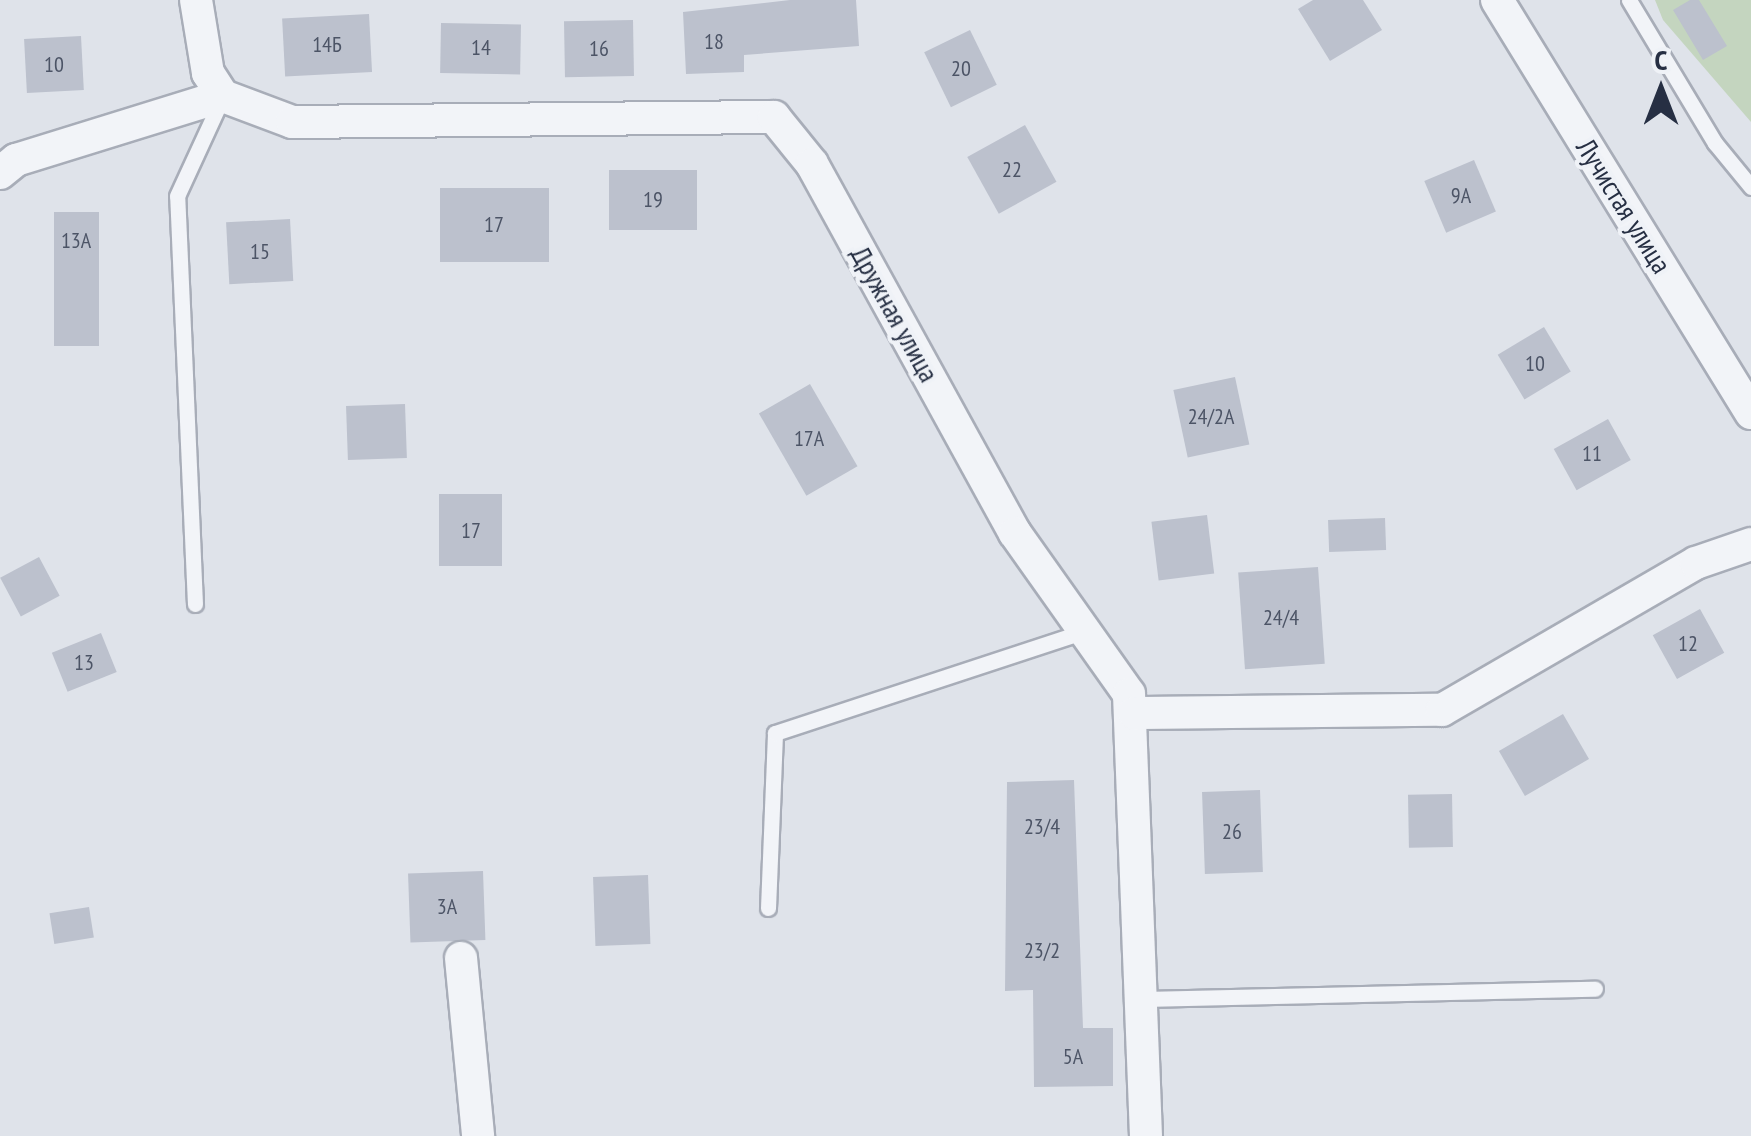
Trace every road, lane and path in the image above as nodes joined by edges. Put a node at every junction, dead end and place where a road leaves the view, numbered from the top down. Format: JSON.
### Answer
{"nodes":[{"id":1,"x":196,"y":0,"type":"edge"},
{"id":2,"x":1497,"y":0,"type":"edge"},
{"id":3,"x":1630,"y":0,"type":"edge"},
{"id":4,"x":223,"y":96,"type":"junction"},
{"id":5,"x":0,"y":173,"type":"edge"},
{"id":6,"x":1751,"y":187,"type":"edge"},
{"id":7,"x":1751,"y":413,"type":"edge"},
{"id":8,"x":1751,"y":544,"type":"edge"},
{"id":9,"x":195,"y":604,"type":"dead end"},
{"id":10,"x":1086,"y":631,"type":"junction"},
{"id":11,"x":1134,"y":713,"type":"junction"},
{"id":12,"x":768,"y":908,"type":"dead end"},
{"id":13,"x":461,"y":958,"type":"dead end"},
{"id":14,"x":1595,"y":989,"type":"dead end"},
{"id":15,"x":1140,"y":999,"type":"junction"},
{"id":16,"x":478,"y":1136,"type":"edge"},
{"id":17,"x":1146,"y":1136,"type":"edge"}],
"edges":[{"from":1,"to":4,"type":"street"},
{"from":2,"to":7,"type":"street","name":"Лучистая улица"},
{"from":3,"to":6,"type":"lane"},
{"from":4,"to":5,"type":"street"},
{"from":4,"to":9,"type":"lane"},
{"from":4,"to":10,"type":"street","name":"Дружная улица"},
{"from":8,"to":11,"type":"street"},
{"from":10,"to":11,"type":"street","name":"Дружная улица"},
{"from":10,"to":12,"type":"lane"},
{"from":11,"to":15,"type":"street","name":"Дружная улица"},
{"from":13,"to":16,"type":"street"},
{"from":14,"to":15,"type":"lane"},
{"from":15,"to":17,"type":"street","name":"Дружная улица"}]}
